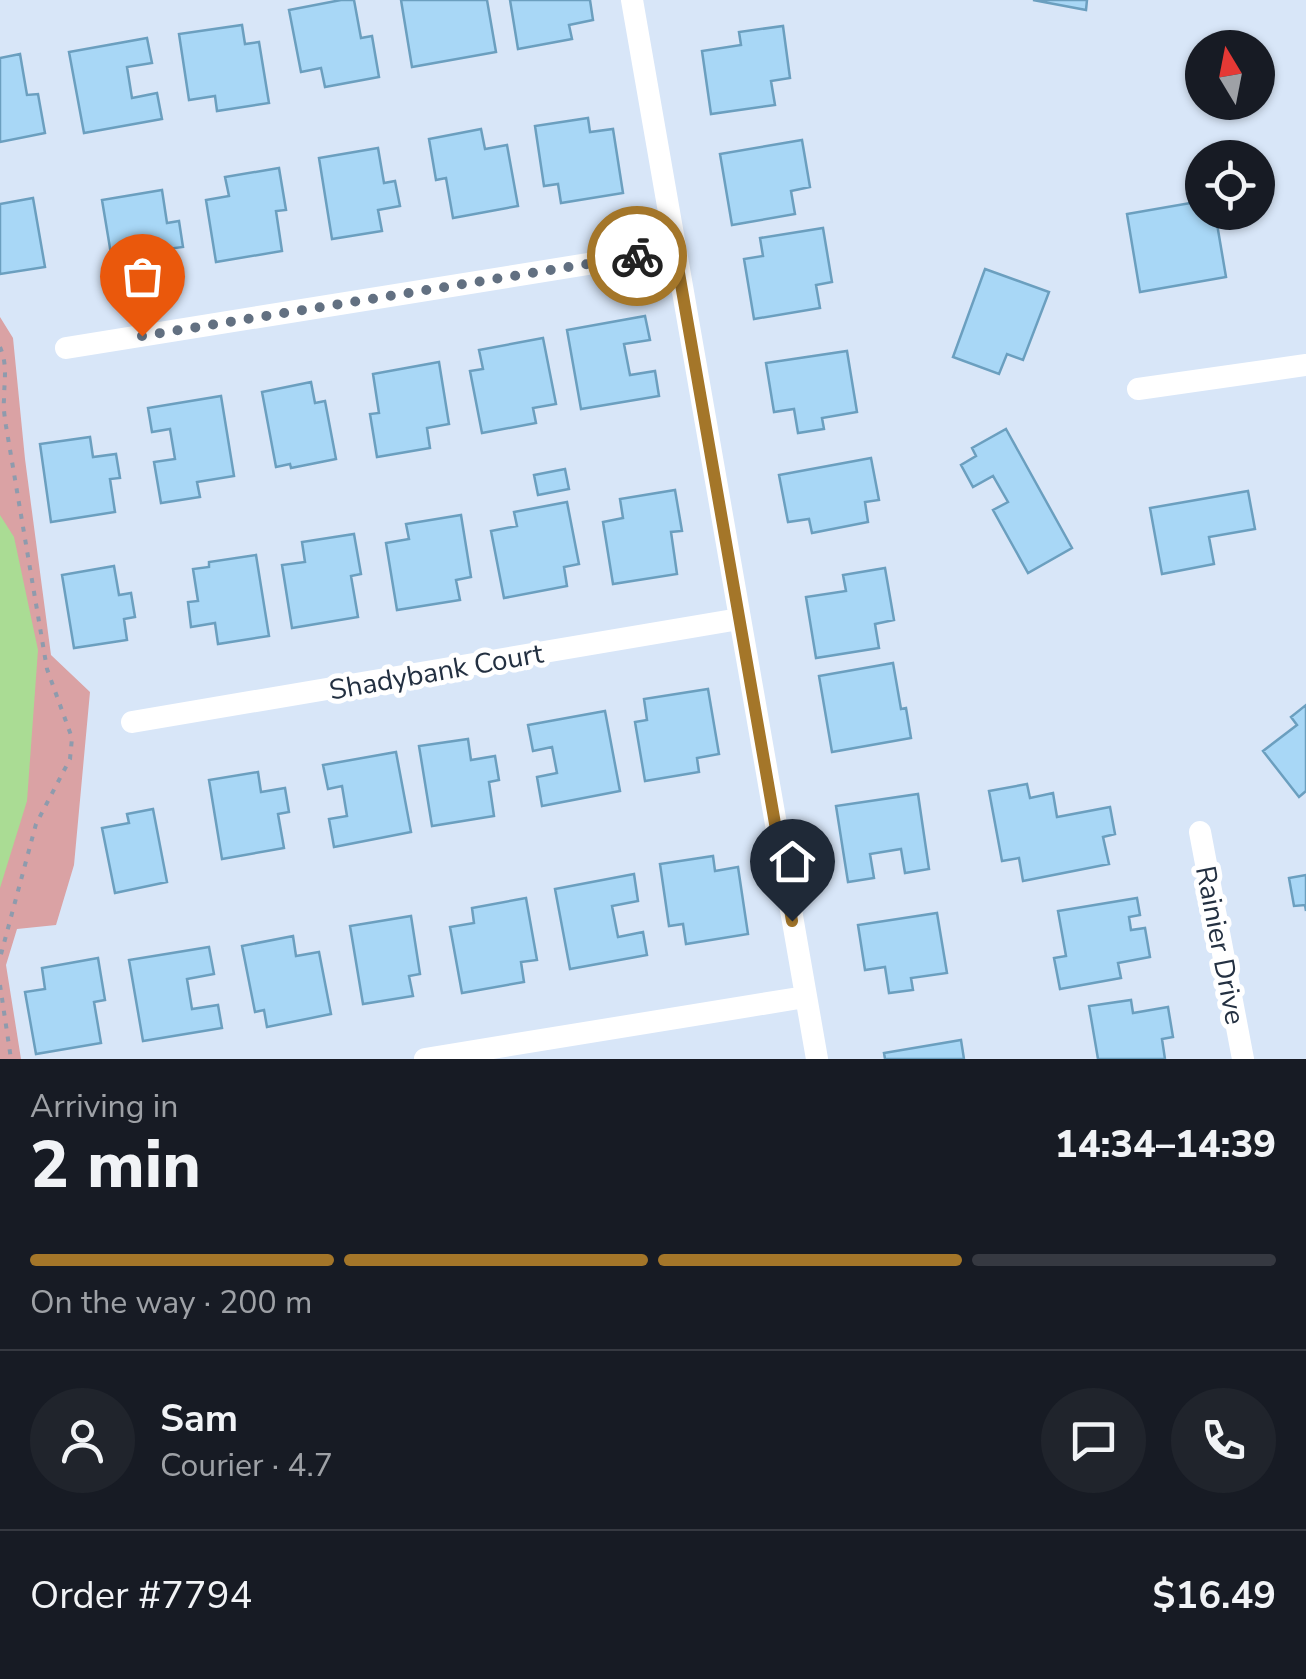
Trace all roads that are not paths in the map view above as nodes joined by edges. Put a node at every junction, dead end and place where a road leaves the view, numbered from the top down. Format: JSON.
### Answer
{"nodes":[{"id":1,"x":632,"y":0,"type":"edge"},
{"id":2,"x":675,"y":250,"type":"junction"},
{"id":3,"x":66,"y":348,"type":"dead end"},
{"id":4,"x":1306,"y":364,"type":"edge"},
{"id":5,"x":1138,"y":389,"type":"dead end"},
{"id":6,"x":739,"y":620,"type":"junction"},
{"id":7,"x":132,"y":722,"type":"dead end"},
{"id":8,"x":1200,"y":832,"type":"dead end"},
{"id":9,"x":805,"y":997,"type":"junction"},
{"id":10,"x":425,"y":1059,"type":"edge"},
{"id":11,"x":817,"y":1059,"type":"edge"},
{"id":12,"x":1243,"y":1059,"type":"edge"}],
"edges":[{"from":1,"to":2,"type":"street"},
{"from":2,"to":3,"type":"street"},
{"from":2,"to":6,"type":"street"},
{"from":4,"to":5,"type":"street"},
{"from":6,"to":7,"type":"street","name":"Shadybank Court"},
{"from":6,"to":9,"type":"street"},
{"from":8,"to":12,"type":"street","name":"Rainier Drive"},
{"from":9,"to":10,"type":"street"},
{"from":9,"to":11,"type":"street"}]}
